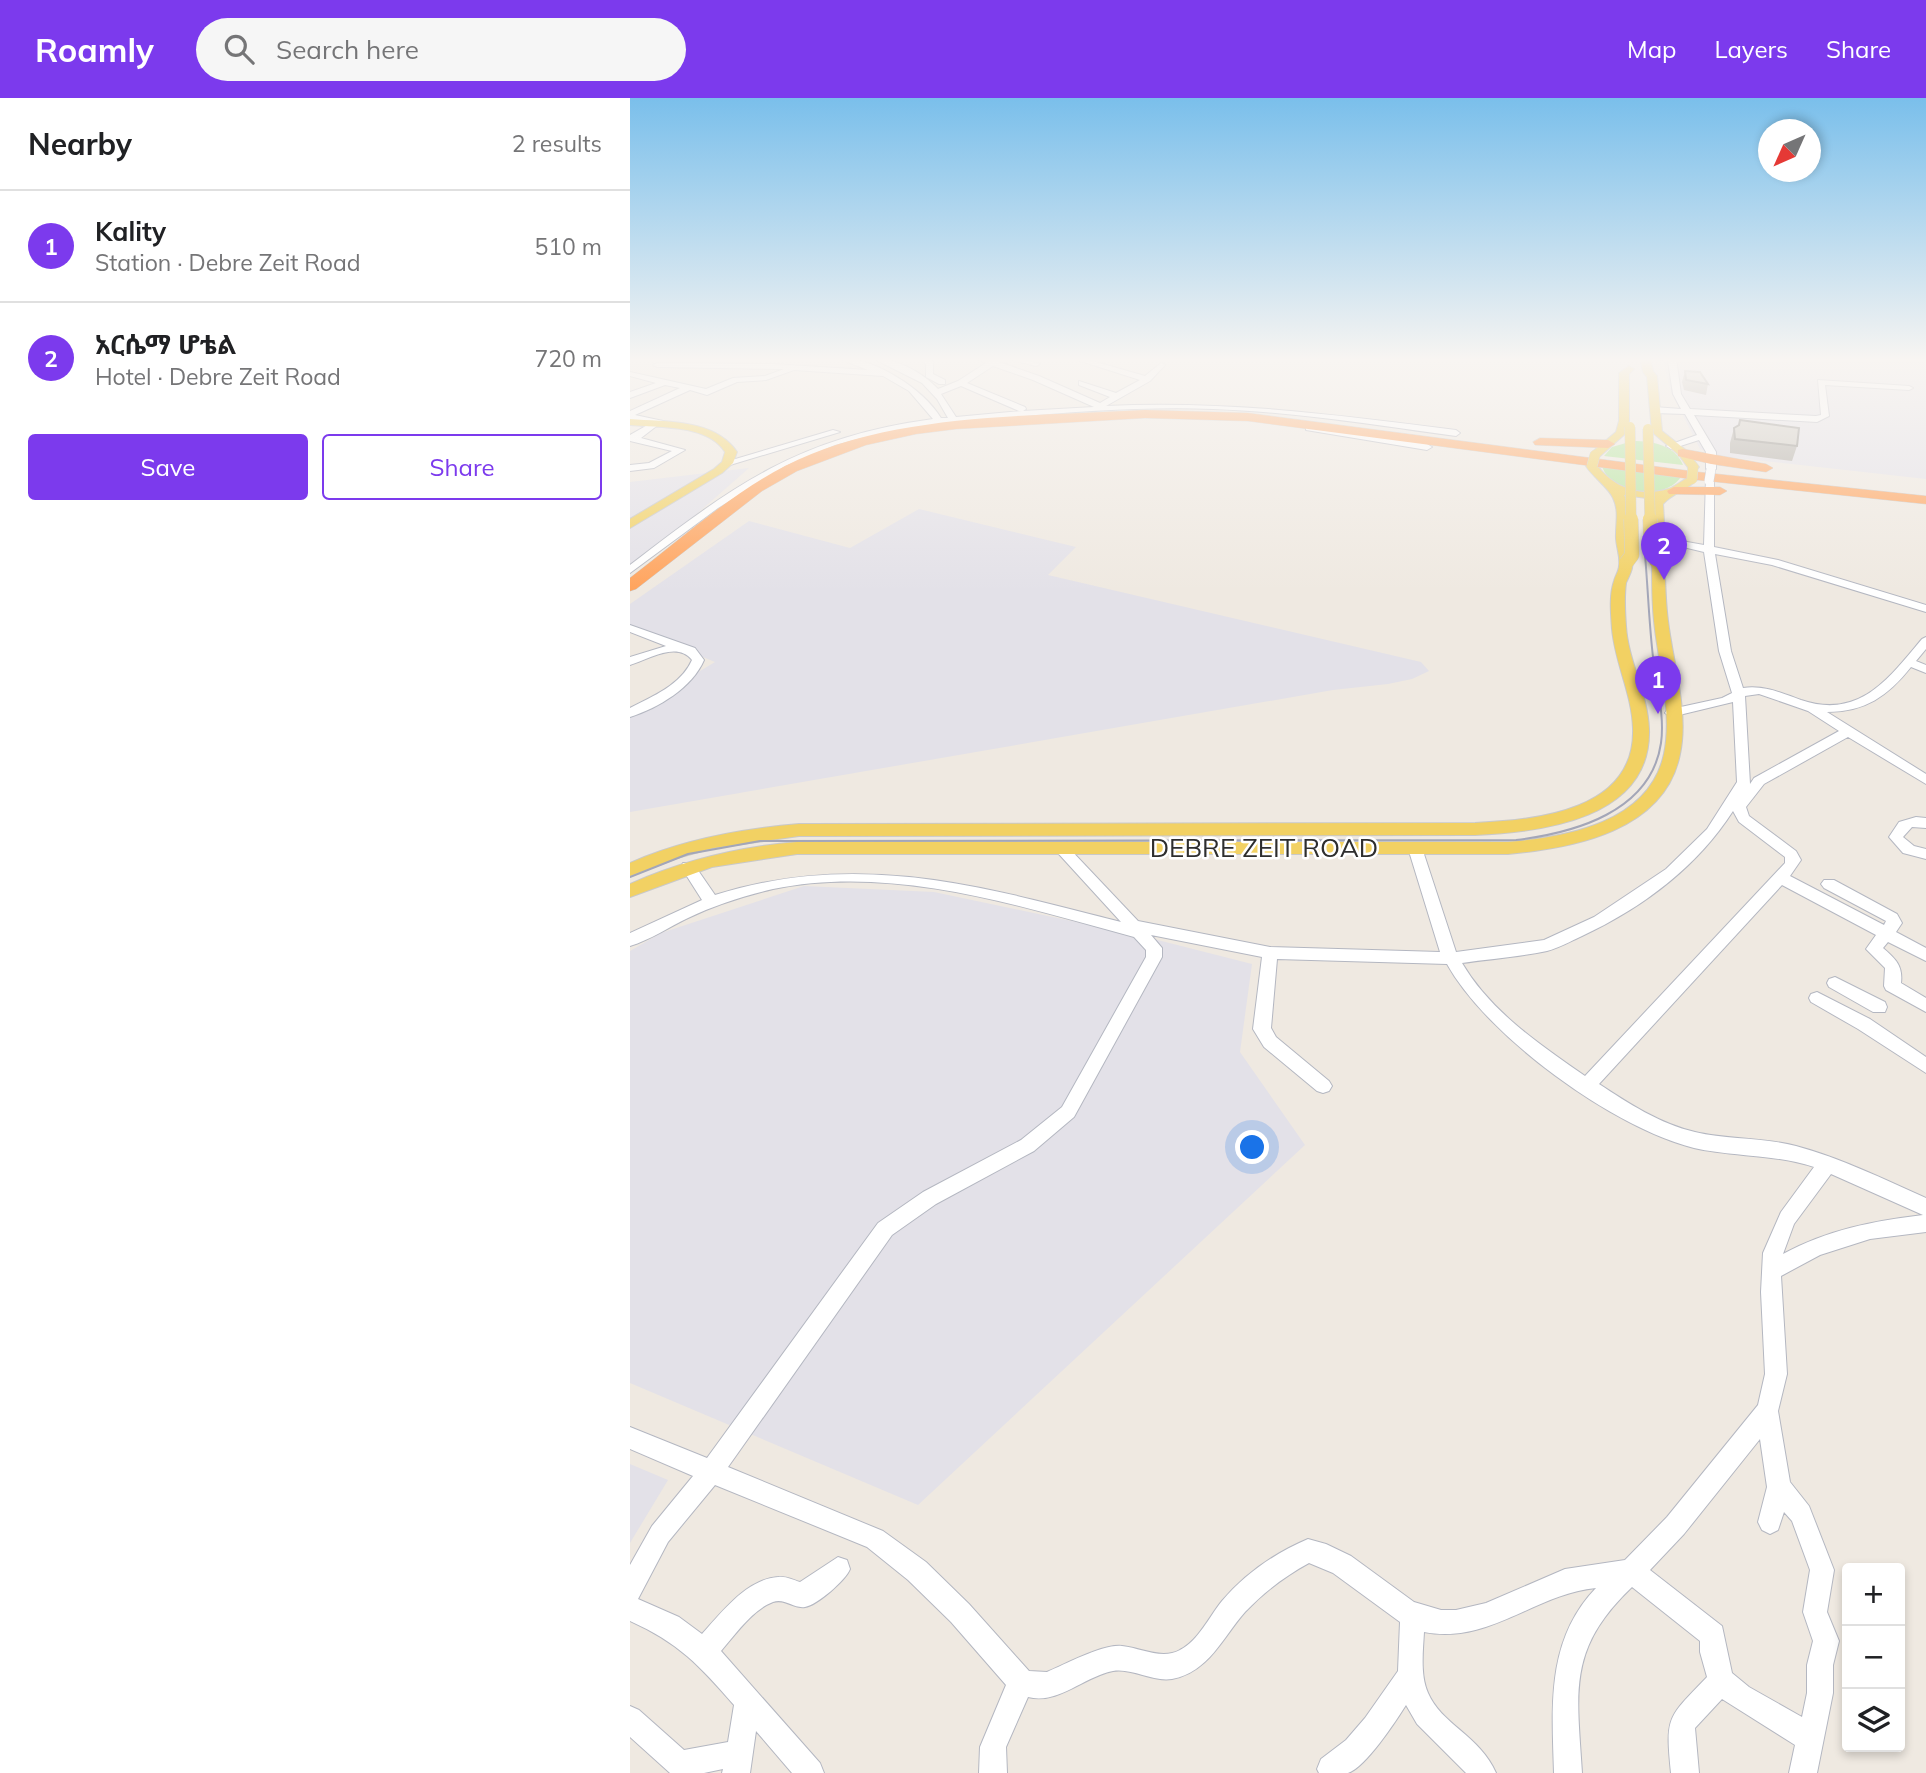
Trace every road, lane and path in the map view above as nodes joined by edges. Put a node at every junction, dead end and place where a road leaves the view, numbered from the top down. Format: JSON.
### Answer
{"nodes":[{"id":1,"x":644,"y":436,"type":"edge"},
{"id":2,"x":697,"y":436,"type":"edge"},
{"id":3,"x":716,"y":436,"type":"edge"},
{"id":4,"x":820,"y":436,"type":"edge"},
{"id":5,"x":858,"y":436,"type":"edge"},
{"id":6,"x":874,"y":436,"type":"edge"},
{"id":7,"x":888,"y":436,"type":"edge"},
{"id":8,"x":903,"y":436,"type":"edge"},
{"id":9,"x":1358,"y":436,"type":"edge"},
{"id":10,"x":1371,"y":436,"type":"edge"},
{"id":11,"x":1400,"y":436,"type":"edge"},
{"id":12,"x":1434,"y":436,"type":"edge"},
{"id":13,"x":1487,"y":436,"type":"edge"},
{"id":14,"x":1617,"y":436,"type":"edge"},
{"id":15,"x":1630,"y":436,"type":"edge"},
{"id":16,"x":1648,"y":436,"type":"edge"},
{"id":17,"x":1662,"y":436,"type":"edge"},
{"id":18,"x":1703,"y":436,"type":"joint"},
{"id":19,"x":794,"y":443,"type":"junction"},
{"id":20,"x":1608,"y":444,"type":"junction"},
{"id":21,"x":1427,"y":447,"type":"junction"},
{"id":22,"x":1677,"y":450,"type":"junction"},
{"id":23,"x":804,"y":454,"type":"junction"},
{"id":24,"x":727,"y":463,"type":"junction"},
{"id":25,"x":1711,"y":465,"type":"junction"},
{"id":26,"x":630,"y":468,"type":"edge"},
{"id":27,"x":1780,"y":469,"type":"dead end"},
{"id":28,"x":1831,"y":475,"type":"dead end"},
{"id":29,"x":1608,"y":483,"type":"junction"},
{"id":30,"x":1709,"y":486,"type":"junction"},
{"id":31,"x":1926,"y":486,"type":"edge"},
{"id":32,"x":1670,"y":492,"type":"junction"},
{"id":33,"x":1926,"y":497,"type":"edge"},
{"id":34,"x":1926,"y":506,"type":"edge"},
{"id":35,"x":630,"y":518,"type":"edge"},
{"id":36,"x":630,"y":524,"type":"edge"},
{"id":37,"x":1659,"y":540,"type":"junction"},
{"id":38,"x":1709,"y":550,"type":"junction"},
{"id":39,"x":1657,"y":562,"type":"junction"},
{"id":40,"x":1626,"y":563,"type":"junction"},
{"id":41,"x":630,"y":570,"type":"edge"},
{"id":42,"x":630,"y":578,"type":"edge"},
{"id":43,"x":630,"y":586,"type":"edge"},
{"id":44,"x":630,"y":593,"type":"edge"},
{"id":45,"x":1926,"y":609,"type":"edge"},
{"id":46,"x":630,"y":628,"type":"edge"},
{"id":47,"x":1926,"y":641,"type":"edge"},
{"id":48,"x":677,"y":646,"type":"junction"},
{"id":49,"x":630,"y":661,"type":"edge"},
{"id":50,"x":1909,"y":662,"type":"junction"},
{"id":51,"x":1926,"y":669,"type":"edge"},
{"id":52,"x":1739,"y":694,"type":"junction"},
{"id":53,"x":1812,"y":708,"type":"junction"},
{"id":54,"x":630,"y":713,"type":"edge"},
{"id":55,"x":1671,"y":713,"type":"junction"},
{"id":56,"x":1849,"y":732,"type":"junction"},
{"id":57,"x":1926,"y":780,"type":"edge"},
{"id":58,"x":1751,"y":782,"type":"junction"},
{"id":59,"x":1926,"y":822,"type":"edge"},
{"id":60,"x":1415,"y":848,"type":"junction"},
{"id":61,"x":1062,"y":849,"type":"junction"},
{"id":62,"x":1926,"y":854,"type":"edge"},
{"id":63,"x":688,"y":867,"type":"junction"},
{"id":64,"x":630,"y":870,"type":"edge"},
{"id":65,"x":1780,"y":877,"type":"junction"},
{"id":66,"x":1829,"y":884,"type":"dead end"},
{"id":67,"x":630,"y":891,"type":"edge"},
{"id":68,"x":712,"y":902,"type":"junction"},
{"id":69,"x":1139,"y":930,"type":"junction"},
{"id":70,"x":1887,"y":934,"type":"junction"},
{"id":71,"x":630,"y":940,"type":"edge"},
{"id":72,"x":1270,"y":953,"type":"junction"},
{"id":73,"x":1926,"y":955,"type":"edge"},
{"id":74,"x":1451,"y":958,"type":"junction"},
{"id":75,"x":1835,"y":983,"type":"dead end"},
{"id":76,"x":1892,"y":986,"type":"junction"},
{"id":77,"x":1818,"y":998,"type":"dead end"},
{"id":78,"x":1926,"y":1006,"type":"edge"},
{"id":79,"x":1879,"y":1007,"type":"junction"},
{"id":80,"x":1864,"y":1024,"type":"junction"},
{"id":81,"x":1926,"y":1066,"type":"edge"},
{"id":82,"x":1587,"y":1085,"type":"junction"},
{"id":83,"x":1323,"y":1086,"type":"dead end"},
{"id":84,"x":1827,"y":1164,"type":"junction"},
{"id":85,"x":1926,"y":1207,"type":"edge"},
{"id":86,"x":1926,"y":1223,"type":"edge"},
{"id":87,"x":1771,"y":1271,"type":"junction"},
{"id":88,"x":1767,"y":1412,"type":"junction"},
{"id":89,"x":630,"y":1438,"type":"edge"},
{"id":90,"x":710,"y":1472,"type":"junction"},
{"id":91,"x":1779,"y":1487,"type":"junction"},
{"id":92,"x":1770,"y":1522,"type":"dead end"},
{"id":93,"x":838,"y":1569,"type":"dead end"},
{"id":94,"x":1627,"y":1572,"type":"junction"},
{"id":95,"x":630,"y":1590,"type":"edge"},
{"id":96,"x":630,"y":1608,"type":"edge"},
{"id":97,"x":1413,"y":1618,"type":"junction"},
{"id":98,"x":704,"y":1651,"type":"junction"},
{"id":99,"x":1409,"y":1677,"type":"junction"},
{"id":100,"x":1721,"y":1681,"type":"junction"},
{"id":101,"x":1021,"y":1682,"type":"junction"},
{"id":102,"x":747,"y":1703,"type":"junction"},
{"id":103,"x":630,"y":1719,"type":"edge"},
{"id":104,"x":1810,"y":1739,"type":"junction"},
{"id":105,"x":738,"y":1763,"type":"edge"},
{"id":106,"x":1331,"y":1769,"type":"dead end"},
{"id":107,"x":810,"y":1773,"type":"edge"},
{"id":108,"x":993,"y":1773,"type":"edge"},
{"id":109,"x":1482,"y":1773,"type":"edge"},
{"id":110,"x":1569,"y":1773,"type":"edge"},
{"id":111,"x":1685,"y":1773,"type":"edge"},
{"id":112,"x":1803,"y":1773,"type":"edge"}],
"edges":[{"from":1,"to":26,"type":"street"},
{"from":2,"to":35,"type":"main road"},
{"from":3,"to":24,"type":"main road"},
{"from":4,"to":19,"type":"street"},
{"from":5,"to":23,"type":"street"},
{"from":6,"to":42,"type":"highway"},
{"from":7,"to":43,"type":"highway"},
{"from":8,"to":44,"type":"street"},
{"from":9,"to":21,"type":"street"},
{"from":10,"to":21,"type":"highway"},
{"from":11,"to":33,"type":"highway"},
{"from":12,"to":33,"type":"highway"},
{"from":13,"to":20,"type":"highway"},
{"from":14,"to":20,"type":"main road"},
{"from":15,"to":40,"type":"main road","name":"DEBRE ZEIT ROAD","bridge":true},
{"from":16,"to":39,"type":"main road","bridge":true},
{"from":17,"to":22,"type":"main road"},
{"from":18,"to":22,"type":"street"},
{"from":18,"to":25,"type":"street"},
{"from":19,"to":23,"type":"street"},
{"from":19,"to":24,"type":"street"},
{"from":20,"to":22,"type":"main road"},
{"from":20,"to":29,"type":"main road"},
{"from":21,"to":29,"type":"highway"},
{"from":22,"to":25,"type":"highway"},
{"from":22,"to":32,"type":"main road"},
{"from":23,"to":41,"type":"street"},
{"from":24,"to":36,"type":"main road"},
{"from":25,"to":27,"type":"highway"},
{"from":25,"to":30,"type":"street","bridge":true},
{"from":28,"to":31,"type":"highway"},
{"from":29,"to":32,"type":"main road"},
{"from":29,"to":40,"type":"main road"},
{"from":30,"to":32,"type":"highway"},
{"from":30,"to":34,"type":"highway"},
{"from":30,"to":38,"type":"street"},
{"from":32,"to":37,"type":"main road"},
{"from":37,"to":38,"type":"street"},
{"from":37,"to":39,"type":"main road"},
{"from":38,"to":45,"type":"street"},
{"from":38,"to":52,"type":"street"},
{"from":39,"to":55,"type":"main road","name":"DEBRE ZEIT ROAD"},
{"from":40,"to":64,"type":"main road","name":"DEBRE ZEIT ROAD"},
{"from":46,"to":48,"type":"street"},
{"from":47,"to":50,"type":"street"},
{"from":48,"to":49,"type":"street"},
{"from":48,"to":54,"type":"street"},
{"from":50,"to":51,"type":"street"},
{"from":50,"to":53,"type":"street"},
{"from":52,"to":53,"type":"street"},
{"from":52,"to":55,"type":"street"},
{"from":52,"to":58,"type":"street"},
{"from":53,"to":56,"type":"street"},
{"from":55,"to":60,"type":"main road","name":"DEBRE ZEIT ROAD"},
{"from":56,"to":57,"type":"street"},
{"from":56,"to":58,"type":"street"},
{"from":58,"to":65,"type":"street"},
{"from":58,"to":74,"type":"street"},
{"from":59,"to":62,"type":"street"},
{"from":60,"to":61,"type":"main road","name":"DEBRE ZEIT ROAD"},
{"from":60,"to":74,"type":"street"},
{"from":61,"to":63,"type":"main road","name":"DEBRE ZEIT ROAD"},
{"from":61,"to":69,"type":"street"},
{"from":63,"to":67,"type":"main road","name":"DEBRE ZEIT ROAD"},
{"from":63,"to":68,"type":"street"},
{"from":65,"to":70,"type":"street"},
{"from":65,"to":82,"type":"street"},
{"from":66,"to":70,"type":"street"},
{"from":68,"to":69,"type":"street"},
{"from":68,"to":71,"type":"street"},
{"from":69,"to":72,"type":"street"},
{"from":69,"to":90,"type":"street"},
{"from":70,"to":73,"type":"street"},
{"from":70,"to":76,"type":"street"},
{"from":72,"to":74,"type":"street"},
{"from":72,"to":83,"type":"street"},
{"from":74,"to":82,"type":"street"},
{"from":75,"to":79,"type":"street"},
{"from":76,"to":78,"type":"street"},
{"from":76,"to":79,"type":"street"},
{"from":77,"to":80,"type":"street"},
{"from":79,"to":80,"type":"street"},
{"from":80,"to":81,"type":"street"},
{"from":82,"to":84,"type":"street"},
{"from":84,"to":85,"type":"street"},
{"from":84,"to":87,"type":"street"},
{"from":86,"to":87,"type":"street"},
{"from":87,"to":88,"type":"street"},
{"from":88,"to":91,"type":"street"},
{"from":88,"to":94,"type":"street"},
{"from":89,"to":90,"type":"street"},
{"from":90,"to":95,"type":"street"},
{"from":90,"to":101,"type":"street"},
{"from":91,"to":92,"type":"street"},
{"from":91,"to":104,"type":"street"},
{"from":93,"to":98,"type":"street"},
{"from":94,"to":97,"type":"street"},
{"from":94,"to":100,"type":"street"},
{"from":94,"to":110,"type":"street"},
{"from":96,"to":98,"type":"street"},
{"from":97,"to":99,"type":"street"},
{"from":97,"to":101,"type":"street"},
{"from":98,"to":102,"type":"street"},
{"from":99,"to":106,"type":"street"},
{"from":99,"to":109,"type":"street"},
{"from":100,"to":104,"type":"street"},
{"from":100,"to":111,"type":"street"},
{"from":101,"to":108,"type":"street"},
{"from":102,"to":105,"type":"street"},
{"from":102,"to":107,"type":"street"},
{"from":103,"to":105,"type":"street"},
{"from":104,"to":112,"type":"street"}]}
